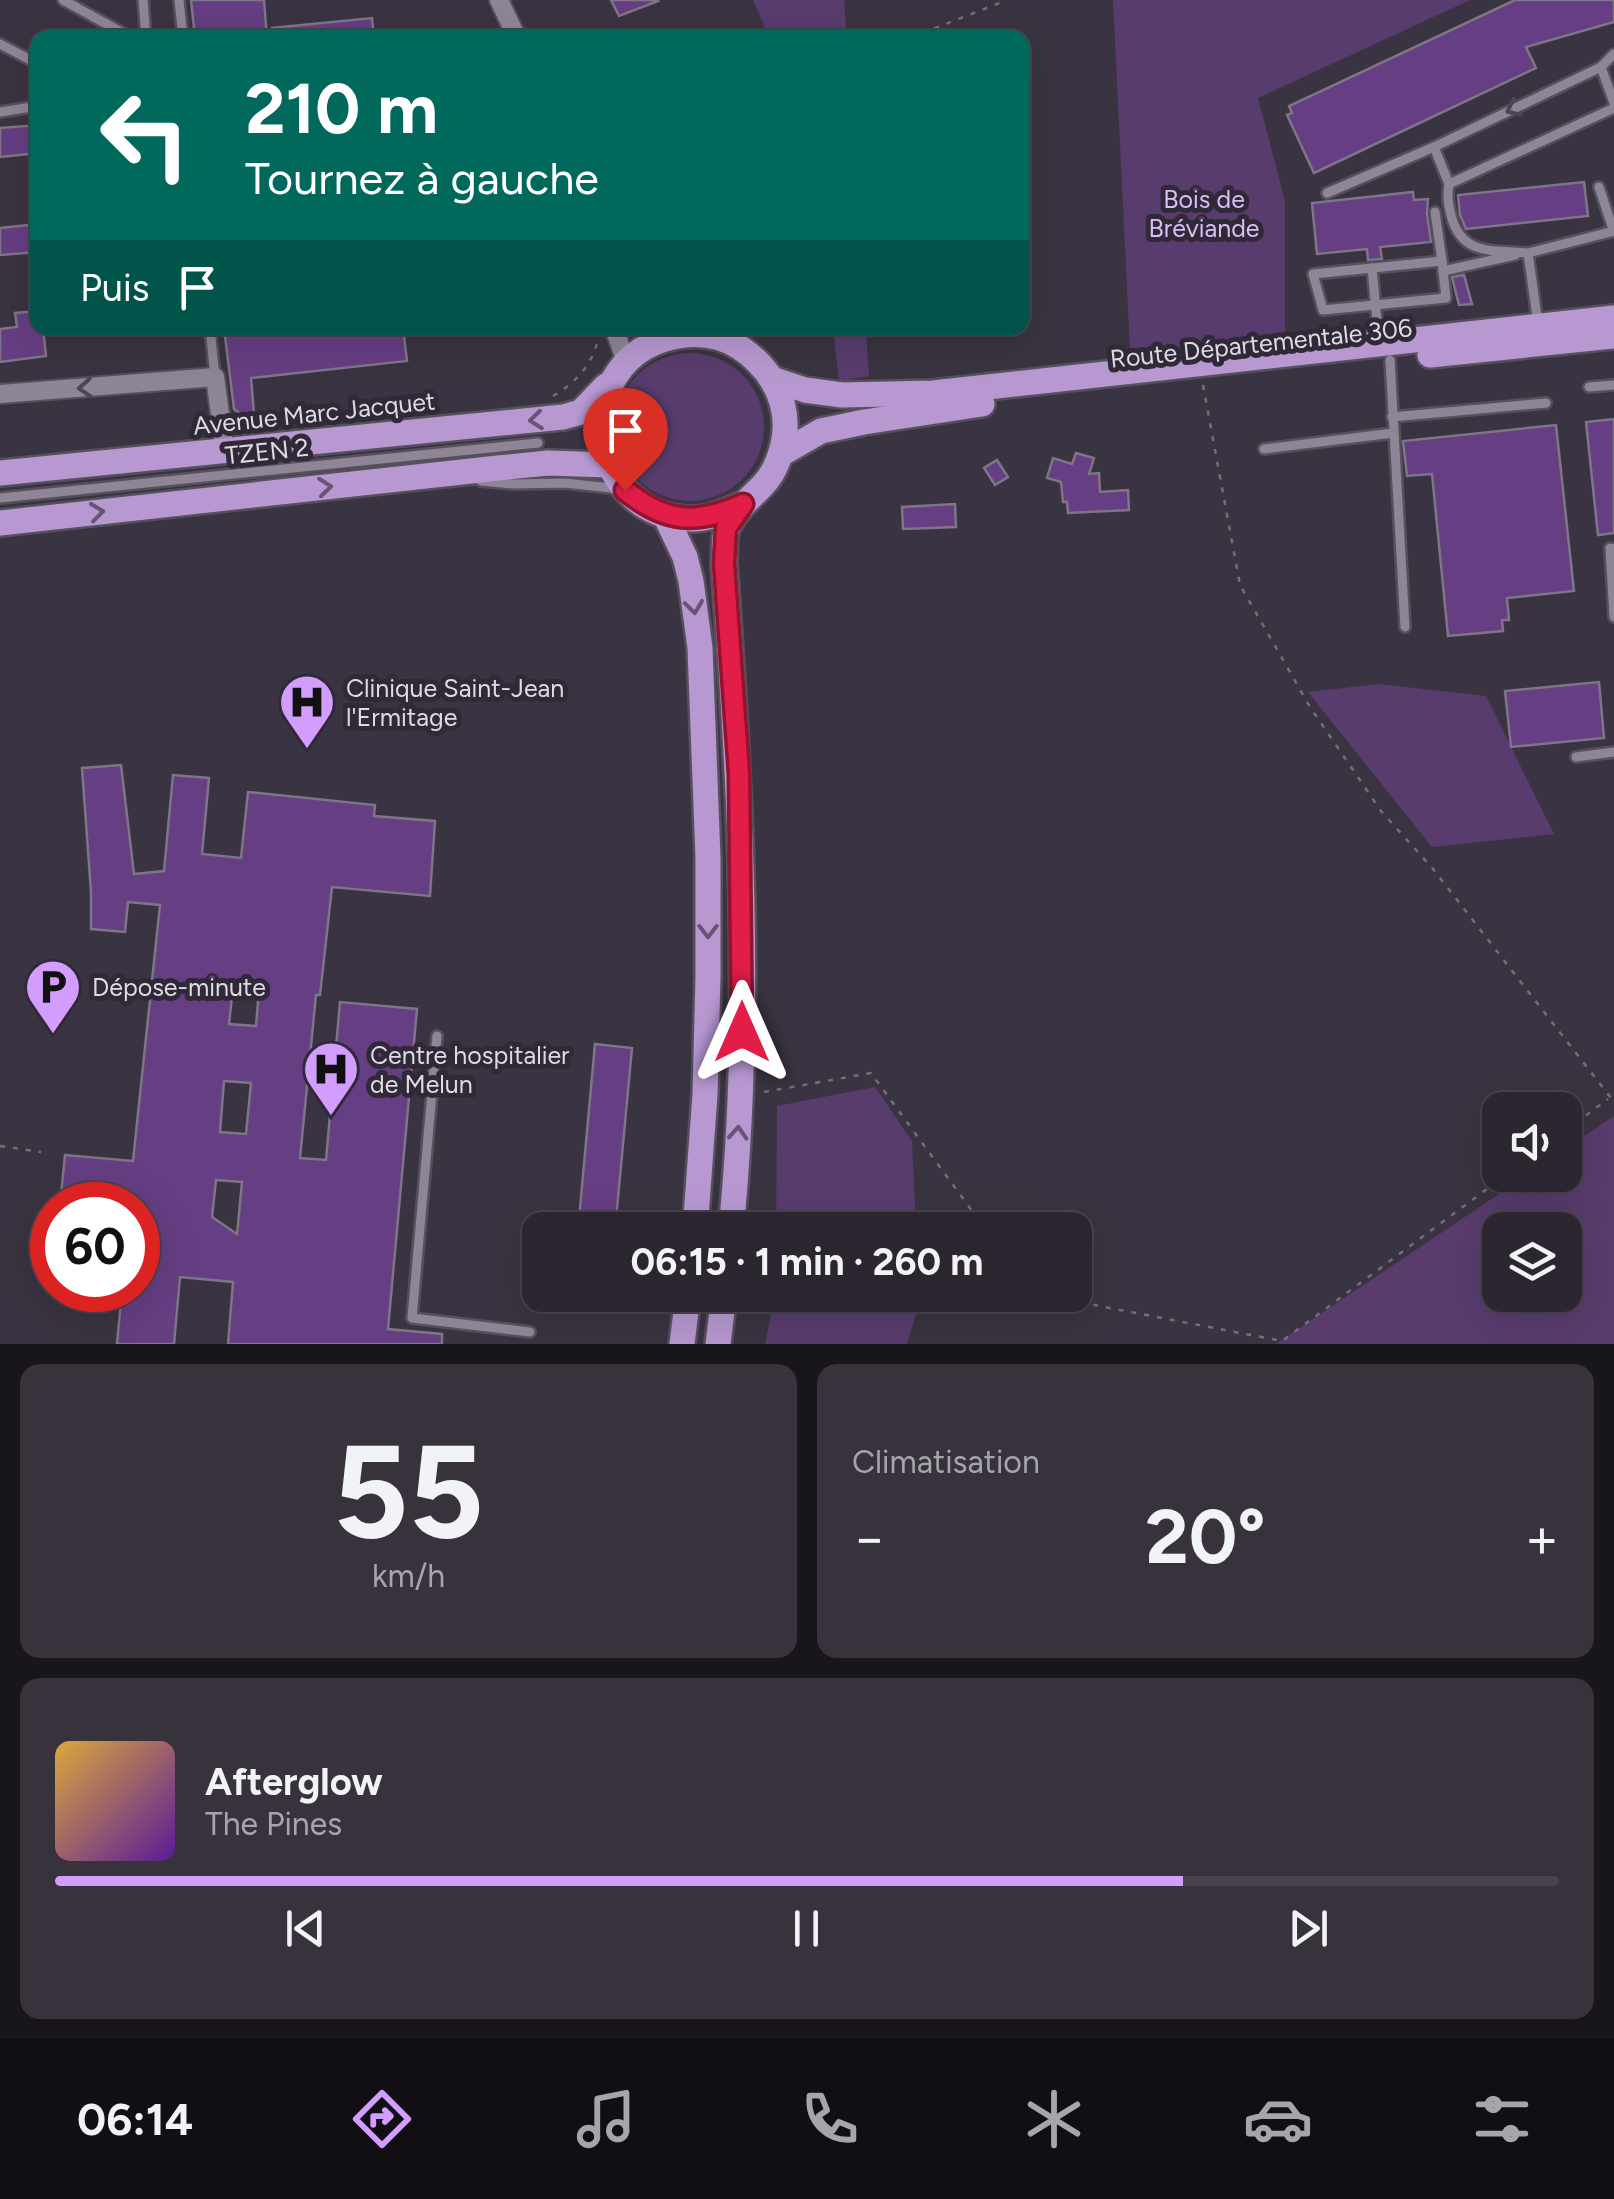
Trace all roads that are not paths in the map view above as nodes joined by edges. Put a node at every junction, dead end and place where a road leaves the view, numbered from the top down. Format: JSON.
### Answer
{"nodes":[{"id":1,"x":63,"y":0,"type":"edge"},
{"id":2,"x":143,"y":0,"type":"edge"},
{"id":3,"x":180,"y":0,"type":"edge"},
{"id":4,"x":499,"y":0,"type":"edge"},
{"id":5,"x":117,"y":30,"type":"edge"},
{"id":6,"x":145,"y":30,"type":"edge"},
{"id":7,"x":182,"y":30,"type":"edge"},
{"id":8,"x":513,"y":30,"type":"edge"},
{"id":9,"x":0,"y":44,"type":"edge"},
{"id":10,"x":1614,"y":54,"type":"edge"},
{"id":11,"x":30,"y":60,"type":"edge"},
{"id":12,"x":1600,"y":67,"type":"junction"},
{"id":13,"x":1614,"y":106,"type":"edge"},
{"id":14,"x":30,"y":107,"type":"edge"},
{"id":15,"x":3,"y":110,"type":"edge"},
{"id":16,"x":1434,"y":148,"type":"junction"},
{"id":17,"x":1449,"y":184,"type":"junction"},
{"id":18,"x":1599,"y":187,"type":"dead end"},
{"id":19,"x":1327,"y":193,"type":"dead end"},
{"id":20,"x":1435,"y":212,"type":"dead end"},
{"id":21,"x":1614,"y":232,"type":"edge"},
{"id":22,"x":1528,"y":253,"type":"junction"},
{"id":23,"x":1442,"y":266,"type":"junction"},
{"id":24,"x":1372,"y":268,"type":"junction"},
{"id":25,"x":1375,"y":304,"type":"junction"},
{"id":26,"x":1614,"y":318,"type":"edge"},
{"id":27,"x":1538,"y":327,"type":"junction"},
{"id":28,"x":211,"y":335,"type":"edge"},
{"id":29,"x":615,"y":335,"type":"edge"},
{"id":30,"x":669,"y":335,"type":"edge"},
{"id":31,"x":708,"y":335,"type":"edge"},
{"id":32,"x":1614,"y":336,"type":"edge"},
{"id":33,"x":1384,"y":352,"type":"junction"},
{"id":34,"x":621,"y":368,"type":"junction"},
{"id":35,"x":215,"y":377,"type":"junction"},
{"id":36,"x":772,"y":379,"type":"junction"},
{"id":37,"x":1614,"y":386,"type":"edge"},
{"id":38,"x":1588,"y":388,"type":"dead end"},
{"id":39,"x":0,"y":394,"type":"edge"},
{"id":40,"x":1546,"y":403,"type":"dead end"},
{"id":41,"x":914,"y":404,"type":"junction"},
{"id":42,"x":1392,"y":417,"type":"junction"},
{"id":43,"x":1393,"y":433,"type":"junction"},
{"id":44,"x":538,"y":444,"type":"dead end"},
{"id":45,"x":1264,"y":448,"type":"dead end"},
{"id":46,"x":225,"y":452,"type":"junction"},
{"id":47,"x":781,"y":454,"type":"junction"},
{"id":48,"x":608,"y":465,"type":"junction"},
{"id":49,"x":0,"y":474,"type":"edge"},
{"id":50,"x":434,"y":476,"type":"junction"},
{"id":51,"x":625,"y":490,"type":"junction"},
{"id":52,"x":0,"y":498,"type":"edge"},
{"id":53,"x":743,"y":504,"type":"junction"},
{"id":54,"x":665,"y":515,"type":"junction"},
{"id":55,"x":0,"y":523,"type":"edge"},
{"id":56,"x":1614,"y":549,"type":"edge"},
{"id":57,"x":1614,"y":617,"type":"edge"},
{"id":58,"x":1404,"y":627,"type":"dead end"},
{"id":59,"x":1614,"y":752,"type":"edge"},
{"id":60,"x":1576,"y":757,"type":"dead end"},
{"id":61,"x":436,"y":1036,"type":"dead end"},
{"id":62,"x":695,"y":1212,"type":"edge"},
{"id":63,"x":731,"y":1212,"type":"edge"},
{"id":64,"x":686,"y":1312,"type":"edge"},
{"id":65,"x":722,"y":1312,"type":"edge"},
{"id":66,"x":530,"y":1332,"type":"dead end"},
{"id":67,"x":682,"y":1344,"type":"edge"},
{"id":68,"x":718,"y":1344,"type":"edge"}],
"edges":[{"from":1,"to":5,"type":"lane"},
{"from":2,"to":6,"type":"lane"},
{"from":3,"to":7,"type":"lane"},
{"from":4,"to":8,"type":"street"},
{"from":9,"to":11,"type":"lane"},
{"from":10,"to":12,"type":"lane"},
{"from":12,"to":13,"type":"lane"},
{"from":12,"to":16,"type":"lane","one_way":true},
{"from":13,"to":17,"type":"lane"},
{"from":14,"to":15,"type":"lane"},
{"from":16,"to":17,"type":"lane"},
{"from":16,"to":19,"type":"lane"},
{"from":17,"to":22,"type":"lane"},
{"from":18,"to":21,"type":"lane"},
{"from":20,"to":23,"type":"lane"},
{"from":21,"to":22,"type":"lane"},
{"from":22,"to":23,"type":"lane"},
{"from":22,"to":27,"type":"lane"},
{"from":23,"to":24,"type":"lane"},
{"from":23,"to":25,"type":"lane"},
{"from":24,"to":25,"type":"lane"},
{"from":24,"to":25,"type":"lane"},
{"from":25,"to":33,"type":"lane"},
{"from":26,"to":27,"type":"main road","name":"Route Départementale 306"},
{"from":27,"to":33,"type":"main road","name":"Route Départementale 306"},
{"from":28,"to":35,"type":"lane"},
{"from":29,"to":34,"type":"street"},
{"from":30,"to":34,"type":"main road"},
{"from":31,"to":36,"type":"main road"},
{"from":32,"to":33,"type":"main road","name":"Route Départementale 306"},
{"from":33,"to":41,"type":"main road","name":"Route Départementale 306"},
{"from":33,"to":41,"type":"main road","name":"Route Départementale 306"},
{"from":33,"to":42,"type":"lane"},
{"from":34,"to":46,"type":"main road","name":"Avenue Marc Jacquet","one_way":true},
{"from":34,"to":48,"type":"main road"},
{"from":35,"to":39,"type":"street","one_way":true},
{"from":35,"to":46,"type":"street"},
{"from":36,"to":41,"type":"main road"},
{"from":36,"to":47,"type":"main road"},
{"from":37,"to":38,"type":"lane"},
{"from":40,"to":42,"type":"lane"},
{"from":41,"to":47,"type":"main road"},
{"from":42,"to":43,"type":"lane"},
{"from":43,"to":45,"type":"lane"},
{"from":43,"to":58,"type":"lane"},
{"from":44,"to":52,"type":"lane","name":"TZEN 2"},
{"from":46,"to":49,"type":"main road","name":"Avenue Marc Jacquet"},
{"from":47,"to":53,"type":"main road"},
{"from":48,"to":50,"type":"main road"},
{"from":48,"to":51,"type":"main road"},
{"from":50,"to":51,"type":"lane"},
{"from":55,"to":50,"type":"main road","one_way":true},
{"from":51,"to":54,"type":"main road"},
{"from":53,"to":54,"type":"main road"},
{"from":63,"to":53,"type":"main road","one_way":true},
{"from":54,"to":62,"type":"main road","one_way":true},
{"from":56,"to":57,"type":"lane"},
{"from":59,"to":60,"type":"lane"},
{"from":61,"to":66,"type":"lane"},
{"from":64,"to":67,"type":"main road"},
{"from":65,"to":68,"type":"main road"}]}
